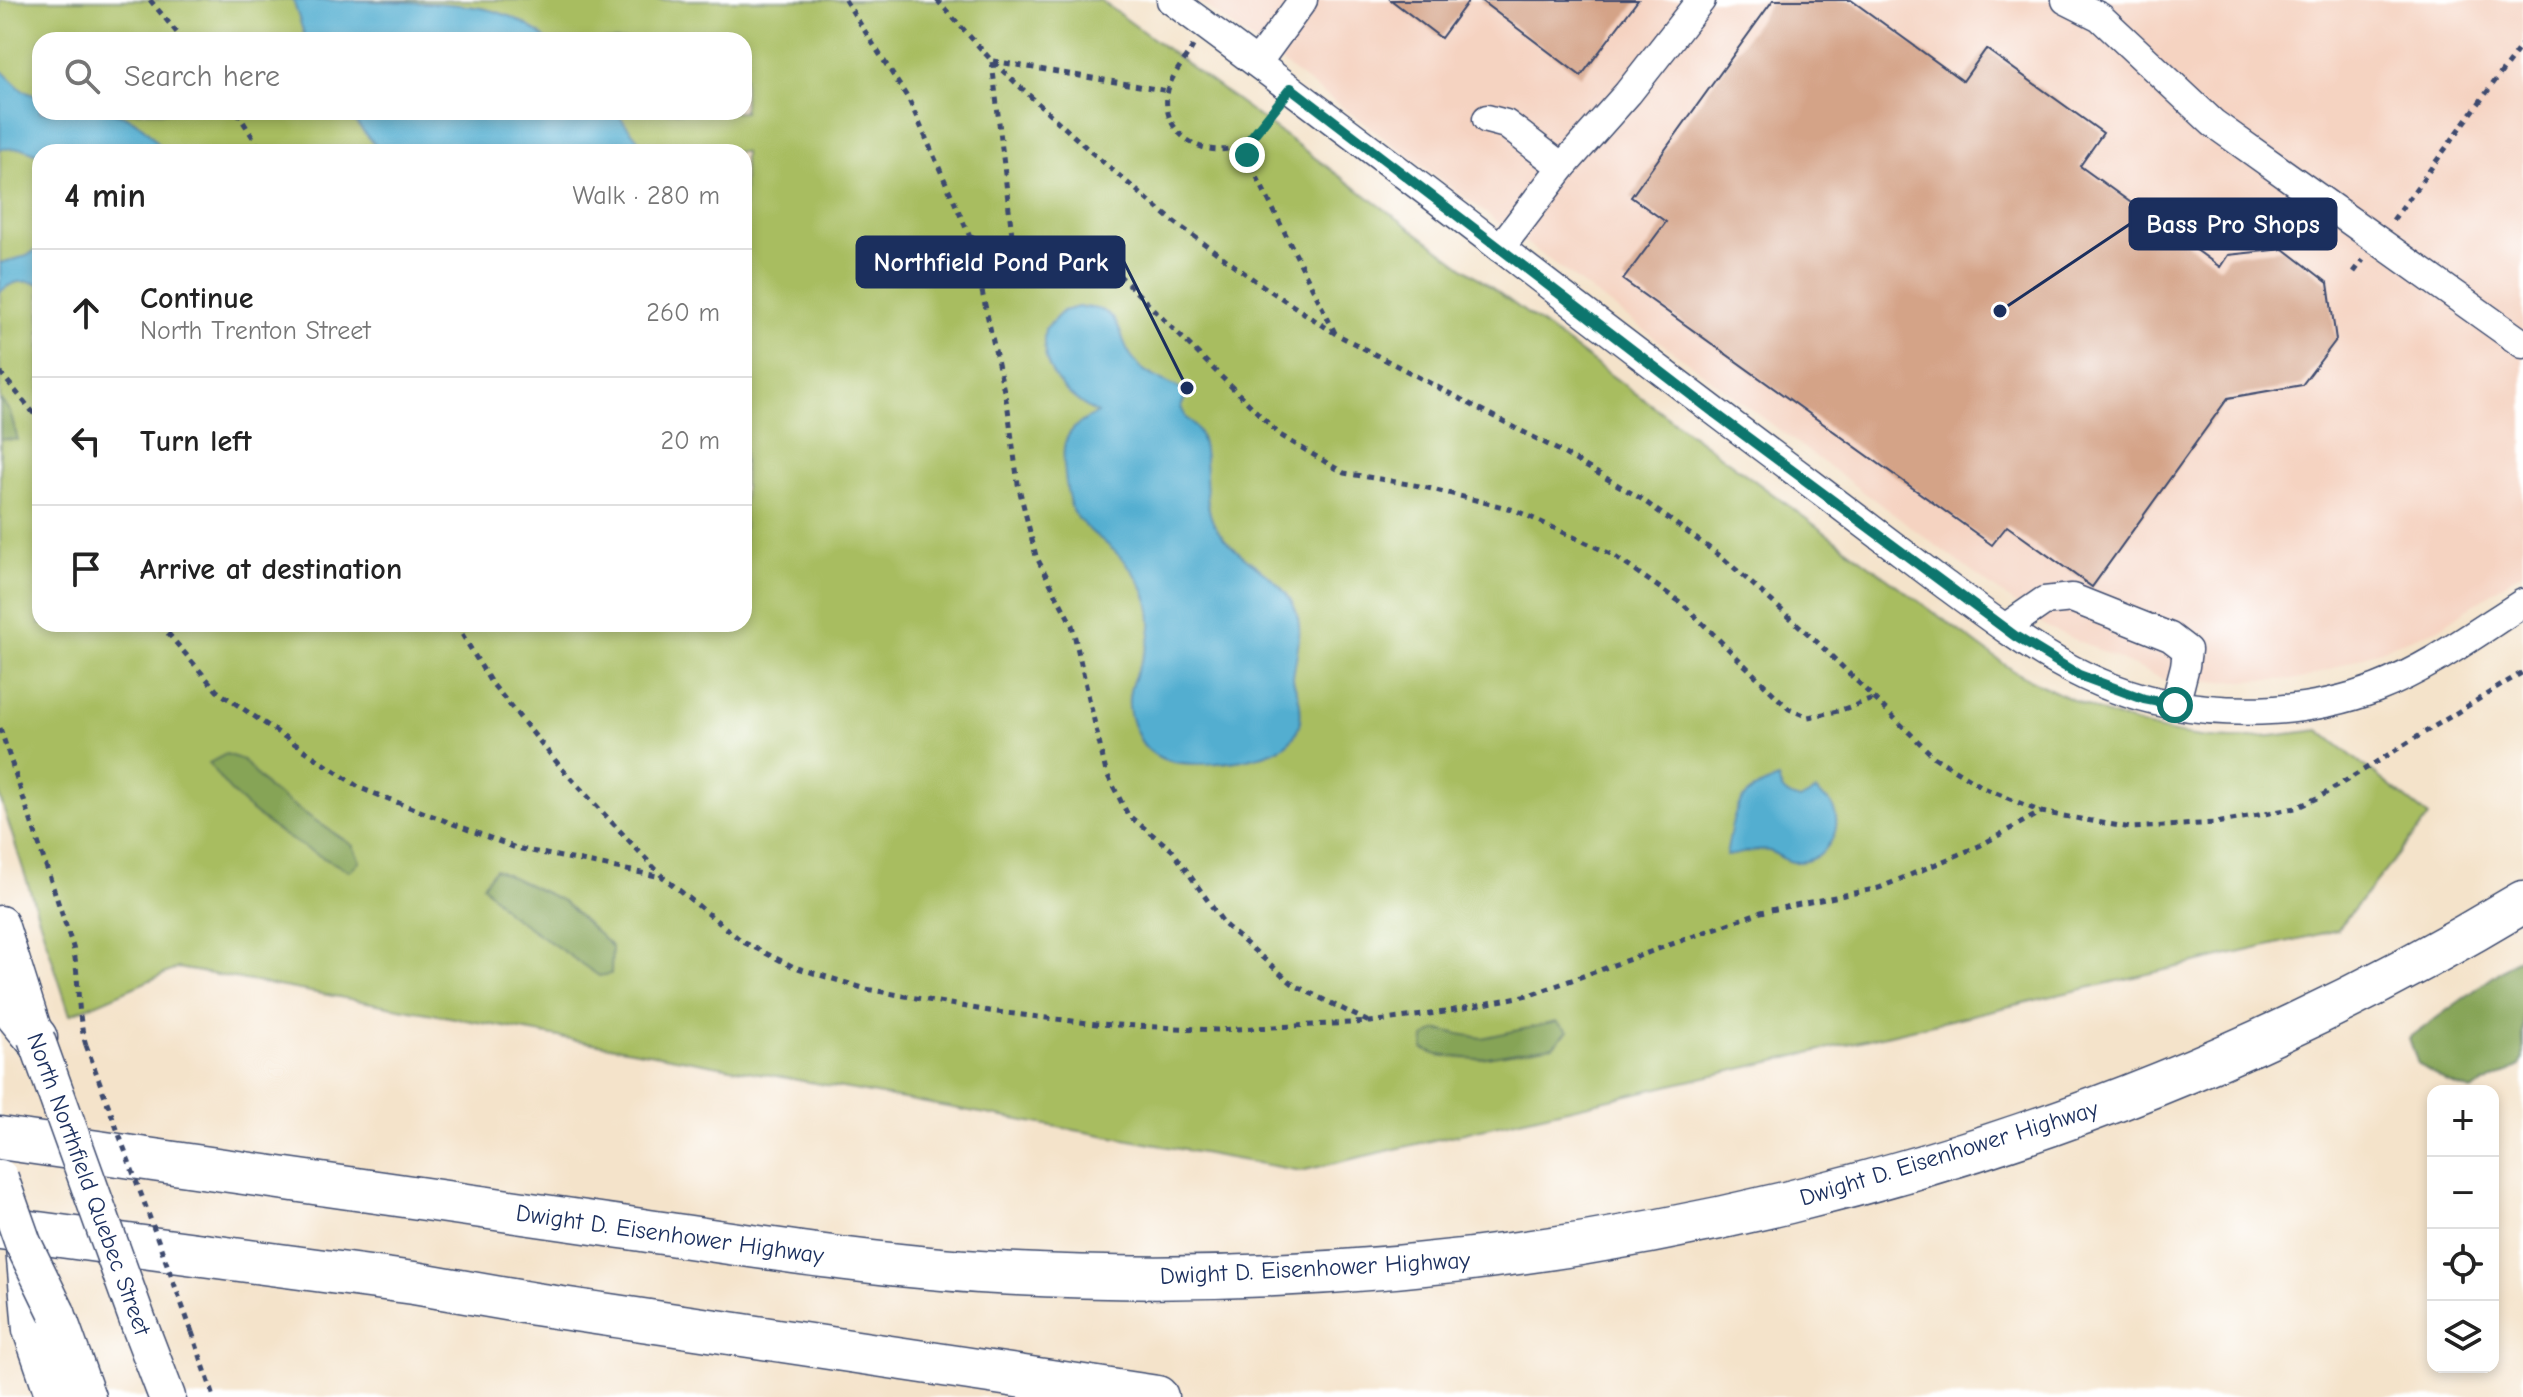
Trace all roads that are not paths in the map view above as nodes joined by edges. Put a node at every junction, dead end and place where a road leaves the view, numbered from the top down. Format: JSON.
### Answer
{"nodes":[{"id":1,"x":1171,"y":0,"type":"edge"},
{"id":2,"x":1303,"y":0,"type":"edge"},
{"id":3,"x":1701,"y":0,"type":"edge"},
{"id":4,"x":2066,"y":0,"type":"edge"},
{"id":5,"x":2106,"y":8,"type":"edge"},
{"id":6,"x":1257,"y":63,"type":"junction"},
{"id":7,"x":1487,"y":119,"type":"dead end"},
{"id":8,"x":1562,"y":167,"type":"junction"},
{"id":9,"x":1500,"y":248,"type":"junction"},
{"id":10,"x":2523,"y":344,"type":"edge"},
{"id":11,"x":2523,"y":603,"type":"edge"},
{"id":12,"x":2005,"y":628,"type":"junction"},
{"id":13,"x":2175,"y":705,"type":"junction"},
{"id":14,"x":2523,"y":902,"type":"edge"},
{"id":15,"x":0,"y":924,"type":"edge"},
{"id":16,"x":0,"y":994,"type":"edge"},
{"id":17,"x":36,"y":1038,"type":"junction"},
{"id":18,"x":0,"y":1138,"type":"edge"},
{"id":19,"x":0,"y":1178,"type":"edge"},
{"id":20,"x":12,"y":1235,"type":"edge"},
{"id":21,"x":43,"y":1312,"type":"junction"},
{"id":22,"x":1113,"y":1393,"type":"edge"},
{"id":23,"x":54,"y":1397,"type":"edge"},
{"id":24,"x":87,"y":1397,"type":"edge"},
{"id":25,"x":167,"y":1397,"type":"edge"},
{"id":26,"x":1157,"y":1397,"type":"edge"}],
"edges":[{"from":1,"to":6,"type":"street"},
{"from":2,"to":6,"type":"street"},
{"from":3,"to":8,"type":"street"},
{"from":4,"to":5,"type":"street"},
{"from":5,"to":10,"type":"street"},
{"from":6,"to":9,"type":"street"},
{"from":7,"to":8,"type":"street"},
{"from":8,"to":9,"type":"street"},
{"from":9,"to":12,"type":"street"},
{"from":11,"to":13,"type":"street"},
{"from":12,"to":13,"type":"street"},
{"from":12,"to":13,"type":"street"},
{"from":14,"to":18,"type":"highway","name":"Dwight D. Eisenhower Highway"},
{"from":15,"to":17,"type":"main road","name":"North Northfield Quebec Street"},
{"from":16,"to":17,"type":"highway"},
{"from":17,"to":25,"type":"main road","name":"North Northfield Quebec Street","bridge":true},
{"from":19,"to":20,"type":"main road","bridge":true},
{"from":20,"to":21,"type":"main road","bridge":true},
{"from":20,"to":22,"type":"highway"},
{"from":21,"to":23,"type":"main road"},
{"from":21,"to":24,"type":"main road"},
{"from":22,"to":26,"type":"highway"}]}
